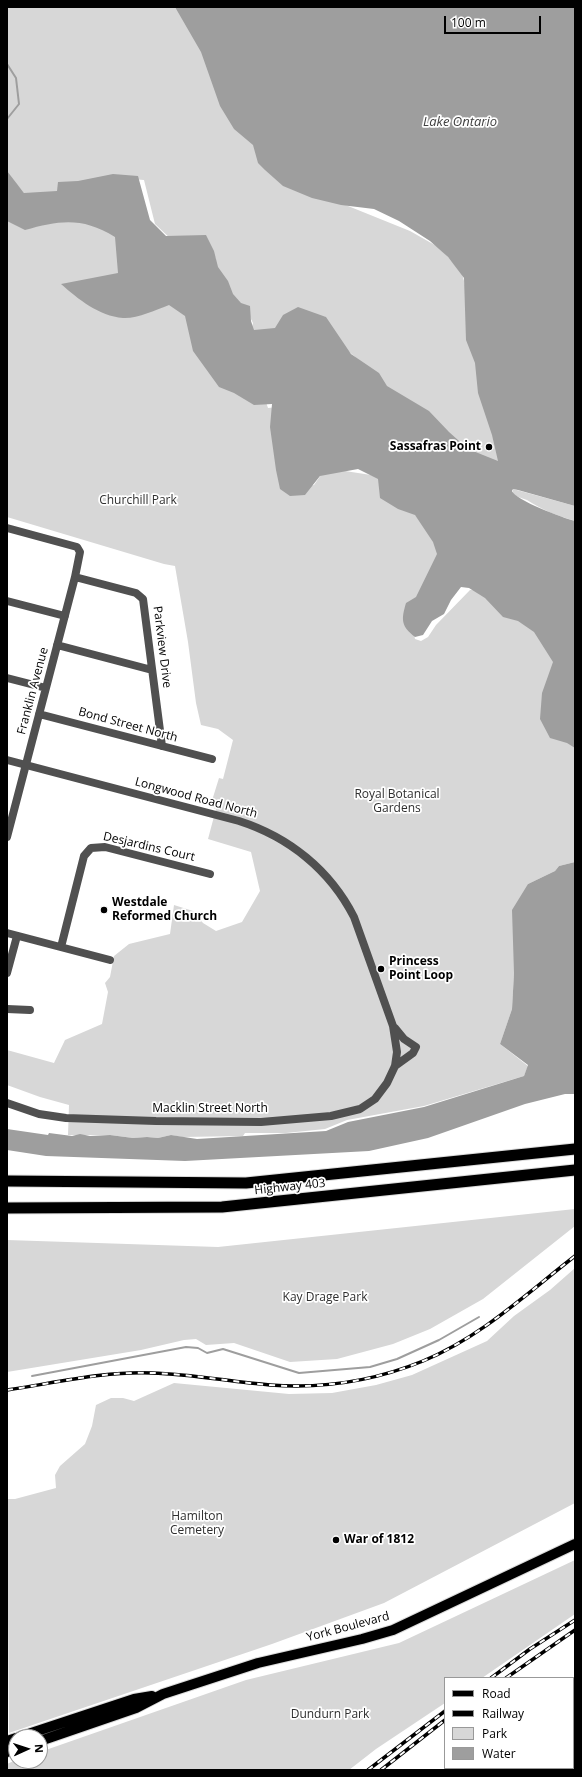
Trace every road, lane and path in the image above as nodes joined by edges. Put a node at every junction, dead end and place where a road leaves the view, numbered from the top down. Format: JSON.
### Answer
{"nodes":[{"id":1,"x":7,"y":528,"type":"edge"},
{"id":2,"x":75,"y":577,"type":"junction"},
{"id":3,"x":7,"y":601,"type":"edge"},
{"id":4,"x":65,"y":616,"type":"junction"},
{"id":5,"x":57,"y":645,"type":"junction"},
{"id":6,"x":152,"y":670,"type":"junction"},
{"id":7,"x":7,"y":678,"type":"edge"},
{"id":8,"x":46,"y":688,"type":"junction"},
{"id":9,"x":39,"y":714,"type":"junction"},
{"id":10,"x":162,"y":746,"type":"junction"},
{"id":11,"x":212,"y":759,"type":"dead end"},
{"id":12,"x":7,"y":760,"type":"edge"},
{"id":13,"x":26,"y":765,"type":"junction"},
{"id":14,"x":7,"y":837,"type":"edge"},
{"id":15,"x":210,"y":874,"type":"dead end"},
{"id":16,"x":7,"y":933,"type":"edge"},
{"id":17,"x":17,"y":936,"type":"junction"},
{"id":18,"x":61,"y":947,"type":"junction"},
{"id":19,"x":110,"y":960,"type":"dead end"},
{"id":20,"x":7,"y":973,"type":"edge"},
{"id":21,"x":7,"y":1009,"type":"edge"},
{"id":22,"x":30,"y":1010,"type":"dead end"},
{"id":23,"x":393,"y":1026,"type":"junction"},
{"id":24,"x":394,"y":1067,"type":"junction"},
{"id":25,"x":9,"y":1105,"type":"edge"},
{"id":26,"x":575,"y":1149,"type":"edge"},
{"id":27,"x":575,"y":1170,"type":"edge"},
{"id":28,"x":7,"y":1182,"type":"edge"},
{"id":29,"x":7,"y":1208,"type":"edge"},
{"id":30,"x":575,"y":1544,"type":"edge"},
{"id":31,"x":163,"y":1694,"type":"junction"},
{"id":32,"x":42,"y":1729,"type":"edge"},
{"id":33,"x":48,"y":1738,"type":"edge"}],
"edges":[{"from":1,"to":2,"type":"street","name":"Franklin Avenue"},
{"from":2,"to":4,"type":"street","name":"Franklin Avenue"},
{"from":2,"to":6,"type":"street","name":"Parkview Drive"},
{"from":3,"to":4,"type":"street"},
{"from":4,"to":5,"type":"street","name":"Franklin Avenue"},
{"from":5,"to":6,"type":"street"},
{"from":5,"to":8,"type":"street","name":"Franklin Avenue"},
{"from":6,"to":10,"type":"street","name":"Parkview Drive"},
{"from":7,"to":8,"type":"street"},
{"from":8,"to":9,"type":"street","name":"Franklin Avenue"},
{"from":9,"to":10,"type":"street","name":"Bond Street North"},
{"from":9,"to":13,"type":"street","name":"Franklin Avenue"},
{"from":10,"to":11,"type":"street","name":"Bond Street North"},
{"from":12,"to":13,"type":"street","name":"Longwood Road North"},
{"from":13,"to":14,"type":"street","name":"Franklin Avenue"},
{"from":13,"to":23,"type":"street","name":"Longwood Road North"},
{"from":15,"to":18,"type":"street","name":"Desjardins Court"},
{"from":16,"to":17,"type":"street"},
{"from":17,"to":18,"type":"street"},
{"from":17,"to":20,"type":"street"},
{"from":18,"to":19,"type":"street"},
{"from":21,"to":22,"type":"street"},
{"from":23,"to":24,"type":"street","name":"Longwood Road North"},
{"from":23,"to":24,"type":"street"},
{"from":24,"to":25,"type":"street","name":"Macklin Street North"},
{"from":26,"to":28,"type":"highway","name":"Highway 403"},
{"from":27,"to":29,"type":"highway","name":"Highway 403"},
{"from":30,"to":31,"type":"main road","name":"York Boulevard"},
{"from":31,"to":32,"type":"main road","name":"York Boulevard"},
{"from":31,"to":33,"type":"main road","name":"York Boulevard"}]}
